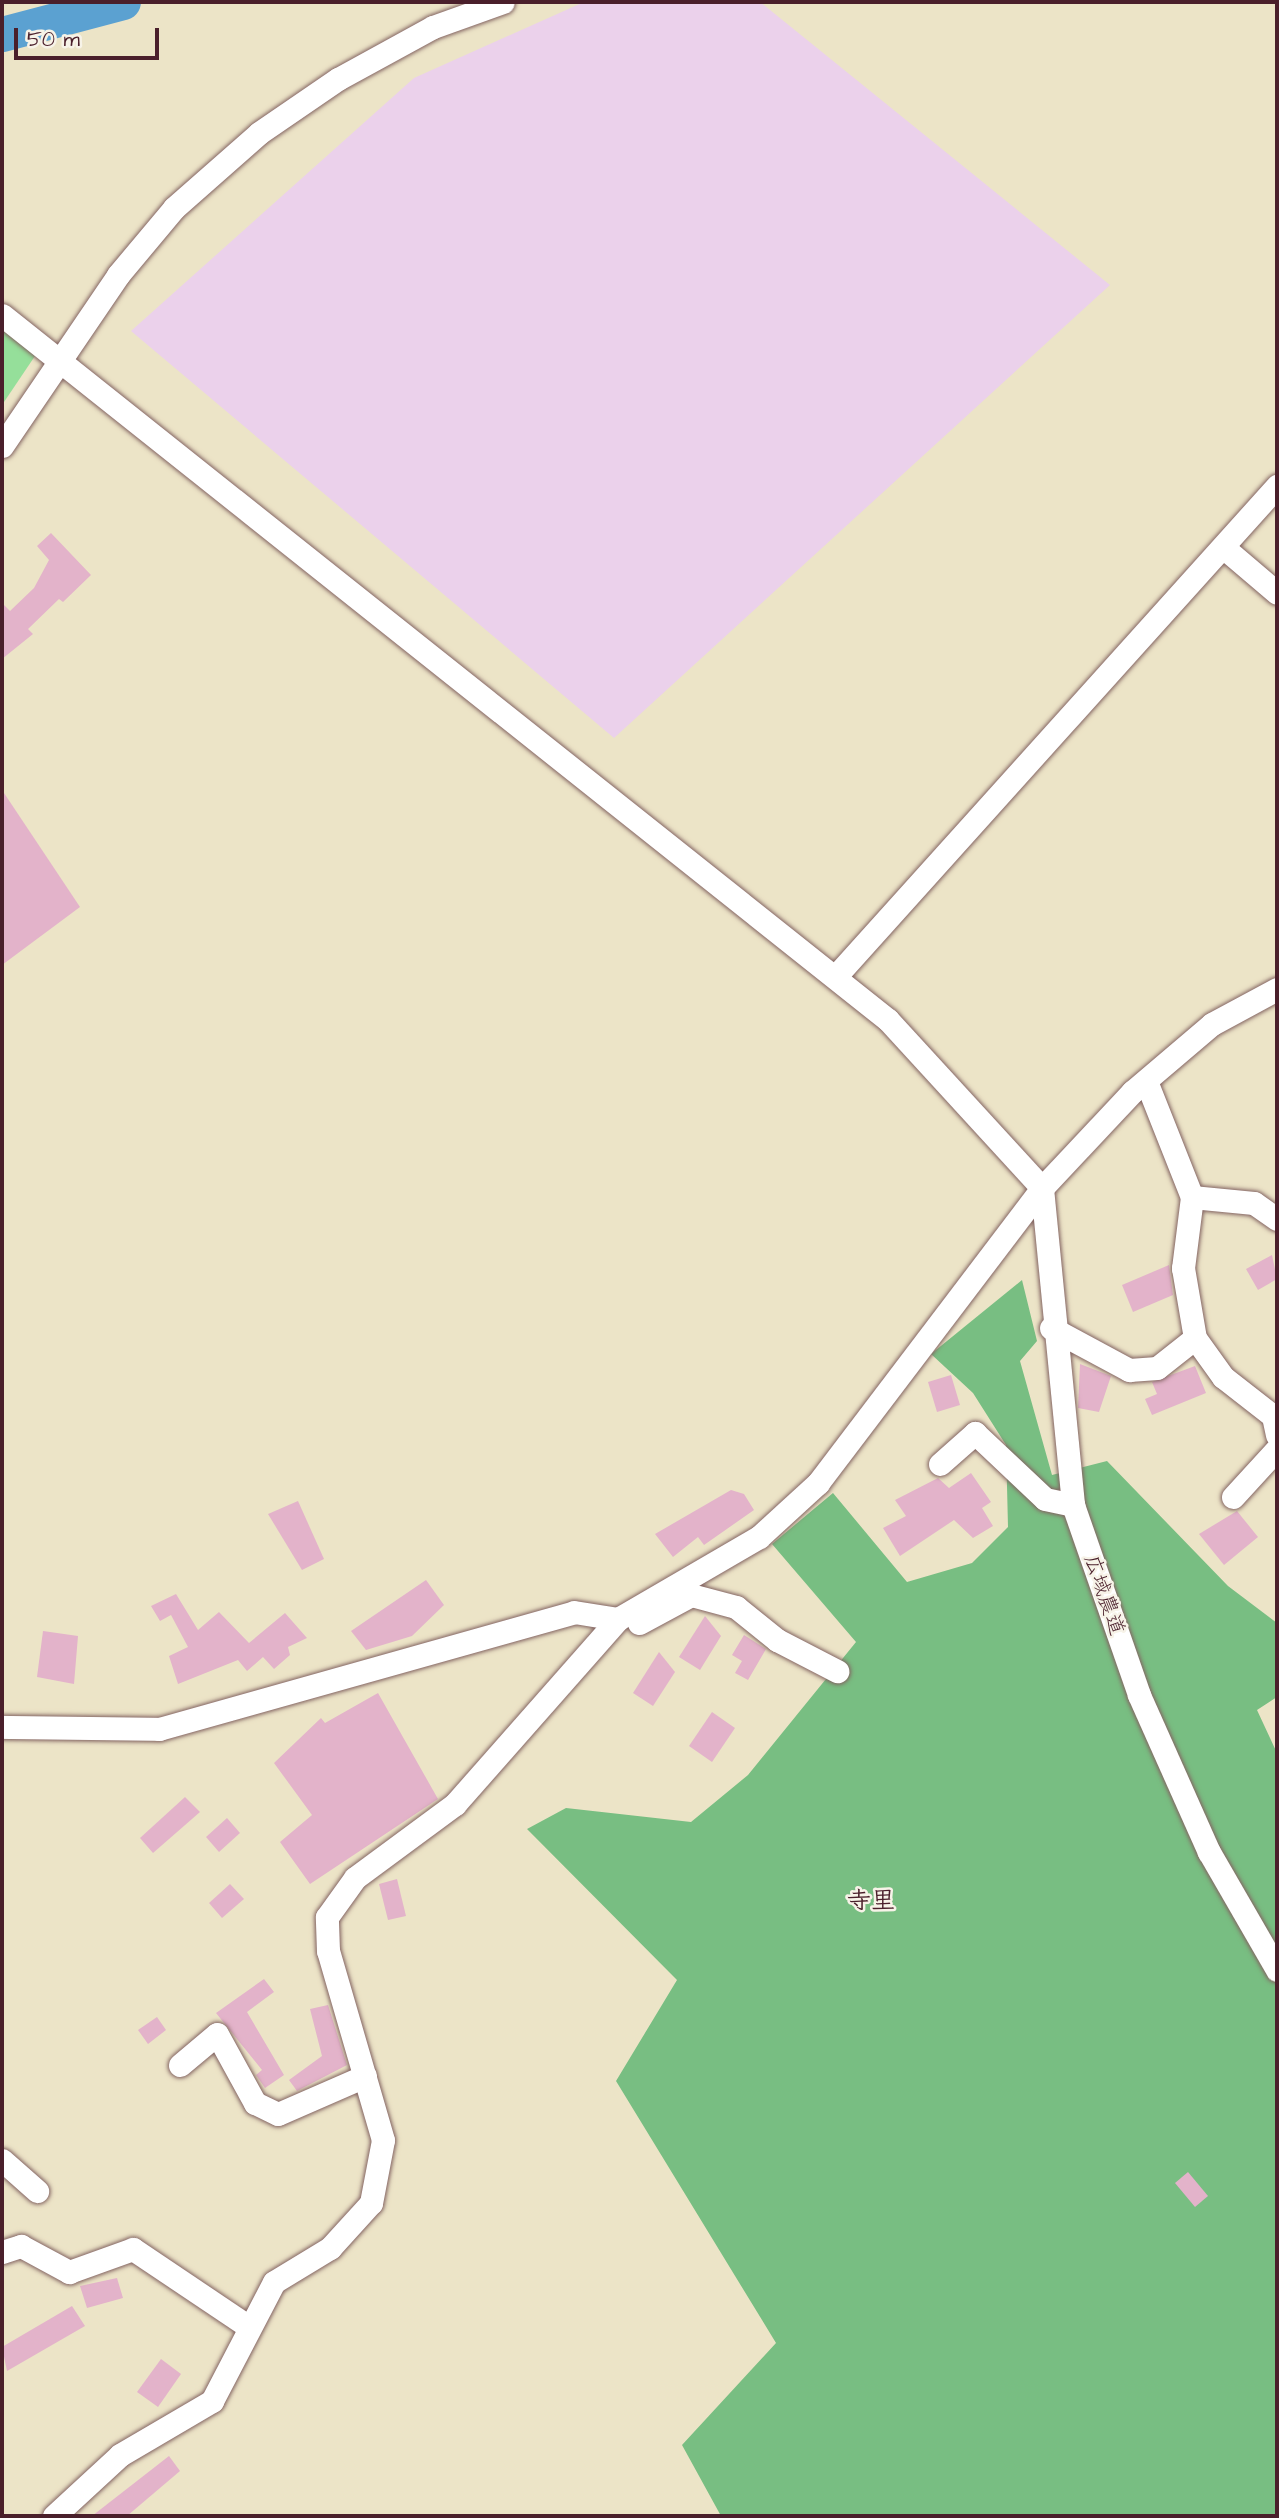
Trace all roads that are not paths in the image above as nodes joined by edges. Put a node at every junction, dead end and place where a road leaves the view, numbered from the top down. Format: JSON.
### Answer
{"nodes":[{"id":1,"x":503,"y":2,"type":"edge"},
{"id":2,"x":2,"y":315,"type":"edge"},
{"id":3,"x":53,"y":356,"type":"junction"},
{"id":4,"x":2,"y":446,"type":"edge"},
{"id":5,"x":1277,"y":486,"type":"edge"},
{"id":6,"x":1223,"y":547,"type":"junction"},
{"id":7,"x":1277,"y":593,"type":"edge"},
{"id":8,"x":835,"y":977,"type":"junction"},
{"id":9,"x":1277,"y":989,"type":"edge"},
{"id":10,"x":1146,"y":1081,"type":"junction"},
{"id":11,"x":1042,"y":1188,"type":"junction"},
{"id":12,"x":1192,"y":1197,"type":"junction"},
{"id":13,"x":1277,"y":1219,"type":"edge"},
{"id":14,"x":1051,"y":1328,"type":"junction"},
{"id":15,"x":1195,"y":1338,"type":"junction"},
{"id":16,"x":1277,"y":1435,"type":"edge"},
{"id":17,"x":1277,"y":1449,"type":"edge"},
{"id":18,"x":940,"y":1464,"type":"dead end"},
{"id":19,"x":1233,"y":1497,"type":"dead end"},
{"id":20,"x":1073,"y":1505,"type":"junction"},
{"id":21,"x":618,"y":1619,"type":"junction"},
{"id":22,"x":837,"y":1671,"type":"dead end"},
{"id":23,"x":559,"y":1686,"type":"junction"},
{"id":24,"x":2,"y":1727,"type":"edge"},
{"id":25,"x":1277,"y":1970,"type":"edge"},
{"id":26,"x":180,"y":2065,"type":"dead end"},
{"id":27,"x":365,"y":2076,"type":"junction"},
{"id":28,"x":2,"y":2160,"type":"edge"},
{"id":29,"x":37,"y":2191,"type":"dead end"},
{"id":30,"x":2,"y":2252,"type":"edge"},
{"id":31,"x":249,"y":2328,"type":"junction"},
{"id":32,"x":54,"y":2516,"type":"edge"}],
"edges":[{"from":1,"to":3,"type":"street"},
{"from":2,"to":3,"type":"street"},
{"from":3,"to":4,"type":"street"},
{"from":3,"to":8,"type":"street"},
{"from":5,"to":6,"type":"street"},
{"from":6,"to":7,"type":"street"},
{"from":6,"to":8,"type":"street"},
{"from":8,"to":11,"type":"street"},
{"from":9,"to":10,"type":"street"},
{"from":10,"to":11,"type":"street"},
{"from":10,"to":12,"type":"street"},
{"from":11,"to":14,"type":"street","name":"広域農道"},
{"from":11,"to":21,"type":"street"},
{"from":12,"to":13,"type":"street"},
{"from":12,"to":15,"type":"street"},
{"from":14,"to":15,"type":"street"},
{"from":14,"to":20,"type":"street","name":"広域農道"},
{"from":15,"to":16,"type":"street"},
{"from":17,"to":19,"type":"street"},
{"from":18,"to":20,"type":"street"},
{"from":20,"to":25,"type":"street","name":"広域農道"},
{"from":21,"to":23,"type":"street"},
{"from":21,"to":24,"type":"street"},
{"from":22,"to":23,"type":"street"},
{"from":23,"to":27,"type":"street"},
{"from":26,"to":27,"type":"street"},
{"from":27,"to":31,"type":"street"},
{"from":28,"to":29,"type":"street"},
{"from":30,"to":31,"type":"street"},
{"from":31,"to":32,"type":"street"}]}
